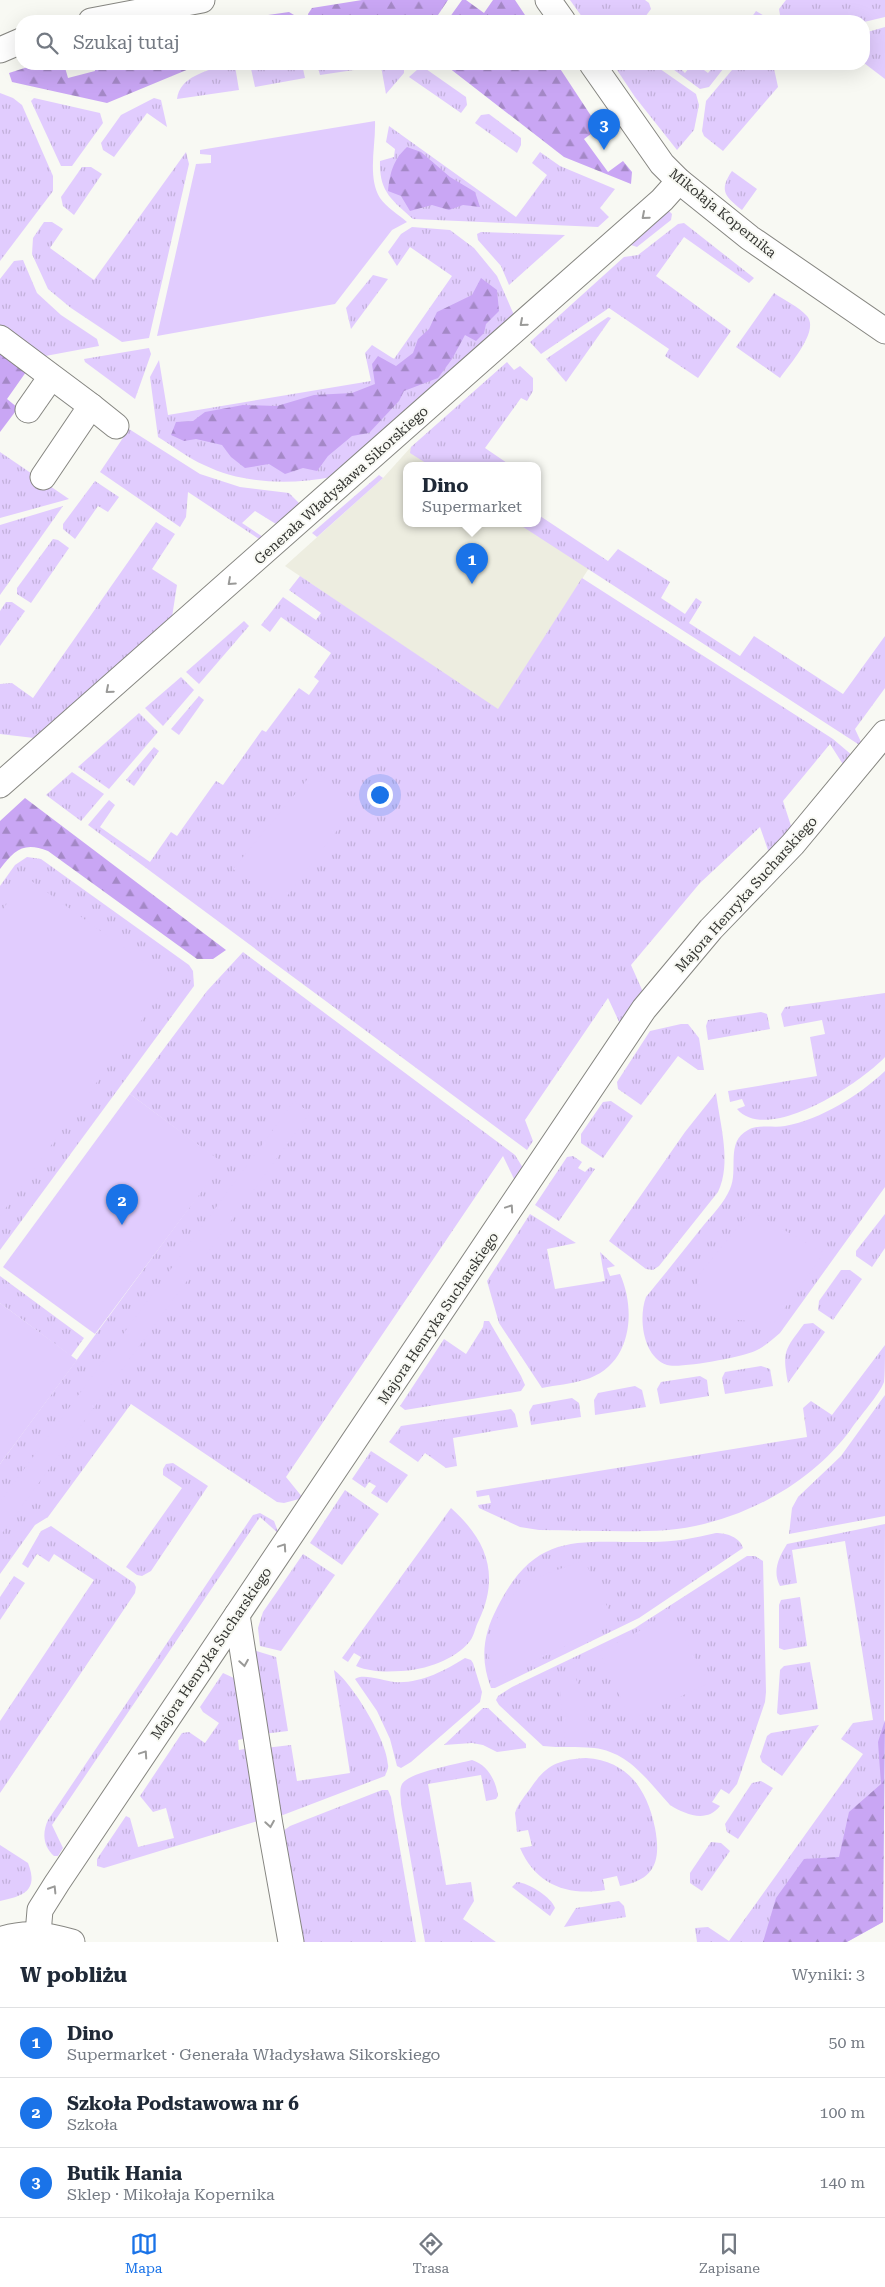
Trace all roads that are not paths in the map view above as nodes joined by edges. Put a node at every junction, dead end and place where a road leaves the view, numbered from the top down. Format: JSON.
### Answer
{"nodes":[{"id":1,"x":202,"y":0,"type":"edge"},
{"id":2,"x":548,"y":0,"type":"edge"},
{"id":3,"x":123,"y":15,"type":"edge"},
{"id":4,"x":558,"y":15,"type":"edge"},
{"id":5,"x":15,"y":44,"type":"edge"},
{"id":6,"x":0,"y":50,"type":"edge"},
{"id":7,"x":596,"y":70,"type":"edge"},
{"id":8,"x":679,"y":181,"type":"junction"},
{"id":9,"x":885,"y":331,"type":"edge"},
{"id":10,"x":0,"y":338,"type":"edge"},
{"id":11,"x":51,"y":377,"type":"junction"},
{"id":12,"x":91,"y":406,"type":"junction"},
{"id":13,"x":28,"y":410,"type":"dead end"},
{"id":14,"x":116,"y":426,"type":"dead end"},
{"id":15,"x":43,"y":477,"type":"dead end"},
{"id":16,"x":885,"y":733,"type":"edge"},
{"id":17,"x":0,"y":785,"type":"edge"},
{"id":18,"x":238,"y":1615,"type":"junction"},
{"id":19,"x":38,"y":1934,"type":"junction"},
{"id":20,"x":0,"y":1940,"type":"edge"},
{"id":21,"x":72,"y":1942,"type":"edge"},
{"id":22,"x":290,"y":1942,"type":"edge"}],
"edges":[{"from":1,"to":3,"type":"street"},
{"from":2,"to":4,"type":"street"},
{"from":5,"to":6,"type":"street"},
{"from":7,"to":8,"type":"street","name":"Mikołaja Kopernika"},
{"from":8,"to":9,"type":"street","name":"Mikołaja Kopernika"},
{"from":8,"to":17,"type":"street","name":"Generała Władysława Sikorskiego","one_way":true},
{"from":10,"to":11,"type":"street"},
{"from":11,"to":12,"type":"street"},
{"from":11,"to":13,"type":"street"},
{"from":12,"to":14,"type":"street"},
{"from":12,"to":15,"type":"street"},
{"from":18,"to":16,"type":"street","name":"Majora Henryka Sucharskiego","one_way":true},
{"from":19,"to":18,"type":"street","name":"Majora Henryka Sucharskiego","one_way":true},
{"from":18,"to":22,"type":"street","one_way":true},
{"from":19,"to":20,"type":"street"},
{"from":19,"to":21,"type":"street"}]}
